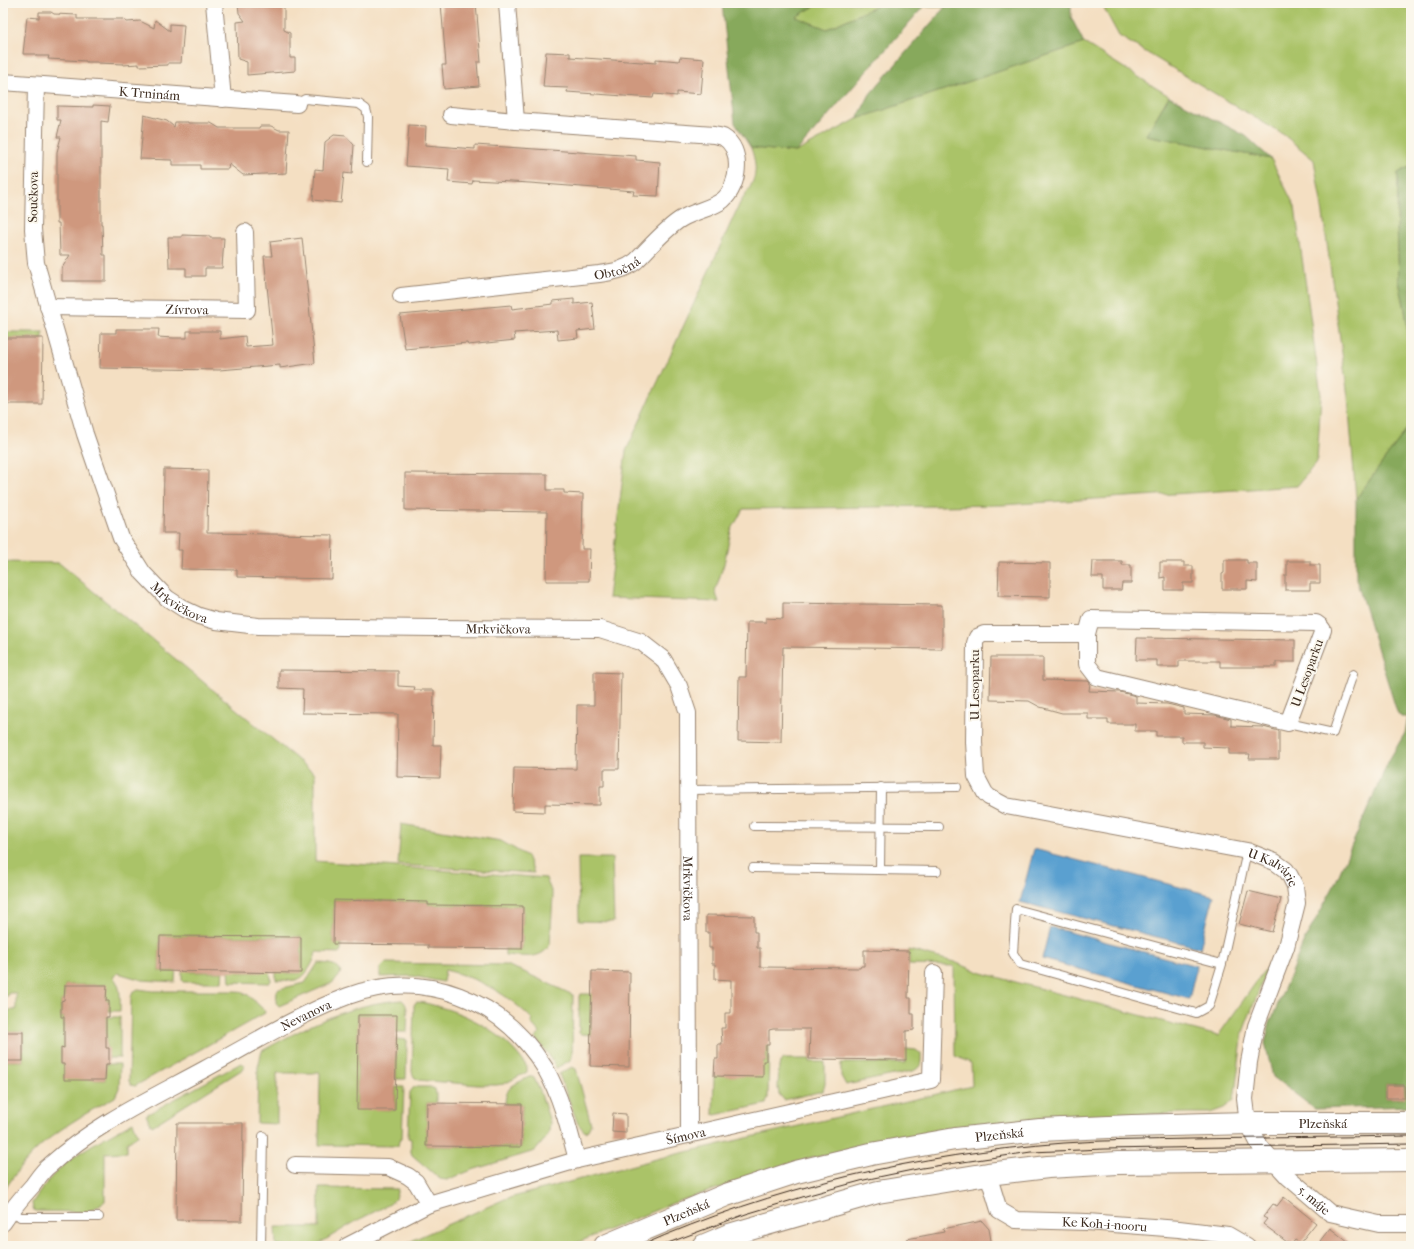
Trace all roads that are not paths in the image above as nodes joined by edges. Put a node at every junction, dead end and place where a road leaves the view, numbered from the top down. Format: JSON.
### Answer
{"nodes":[{"id":1,"x":214,"y":3,"type":"edge"},
{"id":2,"x":507,"y":3,"type":"edge"},
{"id":3,"x":3,"y":82,"type":"edge"},
{"id":4,"x":36,"y":84,"type":"junction"},
{"id":5,"x":223,"y":99,"type":"junction"},
{"id":6,"x":297,"y":104,"type":"joint"},
{"id":7,"x":451,"y":115,"type":"dead end"},
{"id":8,"x":516,"y":121,"type":"junction"},
{"id":9,"x":368,"y":162,"type":"dead end"},
{"id":10,"x":245,"y":232,"type":"dead end"},
{"id":11,"x":401,"y":296,"type":"dead end"},
{"id":12,"x":48,"y":307,"type":"junction"},
{"id":13,"x":1087,"y":634,"type":"junction"},
{"id":14,"x":1353,"y":674,"type":"dead end"},
{"id":15,"x":1288,"y":723,"type":"junction"},
{"id":16,"x":881,"y":787,"type":"junction"},
{"id":17,"x":957,"y":788,"type":"dead end"},
{"id":18,"x":688,"y":790,"type":"junction"},
{"id":19,"x":1006,"y":806,"type":"joint"},
{"id":20,"x":754,"y":826,"type":"dead end"},
{"id":21,"x":880,"y":827,"type":"junction"},
{"id":22,"x":939,"y":827,"type":"dead end"},
{"id":23,"x":1247,"y":851,"type":"junction"},
{"id":24,"x":753,"y":868,"type":"dead end"},
{"id":25,"x":880,"y":870,"type":"junction"},
{"id":26,"x":937,"y":871,"type":"dead end"},
{"id":27,"x":1222,"y":964,"type":"junction"},
{"id":28,"x":934,"y":973,"type":"dead end"},
{"id":29,"x":1411,"y":1123,"type":"edge"},
{"id":30,"x":1248,"y":1124,"type":"junction"},
{"id":31,"x":689,"y":1135,"type":"junction"},
{"id":32,"x":263,"y":1136,"type":"dead end"},
{"id":33,"x":576,"y":1160,"type":"junction"},
{"id":34,"x":1411,"y":1160,"type":"edge"},
{"id":35,"x":1274,"y":1161,"type":"junction"},
{"id":36,"x":296,"y":1164,"type":"dead end"},
{"id":37,"x":988,"y":1174,"type":"junction"},
{"id":38,"x":429,"y":1204,"type":"junction"},
{"id":39,"x":7,"y":1217,"type":"edge"},
{"id":40,"x":99,"y":1217,"type":"dead end"},
{"id":41,"x":1411,"y":1224,"type":"edge"},
{"id":42,"x":261,"y":1246,"type":"edge"},
{"id":43,"x":347,"y":1246,"type":"edge"},
{"id":44,"x":606,"y":1246,"type":"edge"},
{"id":45,"x":703,"y":1246,"type":"edge"},
{"id":46,"x":1247,"y":1246,"type":"edge"}],
"edges":[{"from":1,"to":5,"type":"street"},
{"from":2,"to":8,"type":"street"},
{"from":3,"to":4,"type":"street","name":"K Trninám"},
{"from":4,"to":5,"type":"street","name":"K Trninám"},
{"from":4,"to":12,"type":"street","name":"Součkova"},
{"from":5,"to":6,"type":"street","name":"K Trninám"},
{"from":6,"to":9,"type":"lane"},
{"from":7,"to":8,"type":"street","name":"Obtočná"},
{"from":8,"to":11,"type":"street","name":"Obtočná"},
{"from":10,"to":12,"type":"street","name":"Zívrova"},
{"from":12,"to":18,"type":"street","name":"Mrkvičkova"},
{"from":13,"to":15,"type":"street","name":"U Lesoparku"},
{"from":13,"to":15,"type":"street","name":"U Lesoparku"},
{"from":13,"to":19,"type":"street","name":"U Lesoparku"},
{"from":14,"to":15,"type":"lane"},
{"from":16,"to":17,"type":"lane"},
{"from":16,"to":18,"type":"lane"},
{"from":16,"to":21,"type":"lane"},
{"from":18,"to":31,"type":"street","name":"Mrkvičkova"},
{"from":19,"to":23,"type":"street","name":"U Kalvárie"},
{"from":20,"to":21,"type":"lane"},
{"from":21,"to":22,"type":"lane"},
{"from":21,"to":25,"type":"lane"},
{"from":23,"to":27,"type":"lane"},
{"from":23,"to":30,"type":"street","name":"U Kalvárie"},
{"from":24,"to":25,"type":"lane"},
{"from":25,"to":26,"type":"lane"},
{"from":27,"to":27,"type":"lane"},
{"from":28,"to":31,"type":"street","name":"Šímova"},
{"from":29,"to":30,"type":"main road","name":"Plzeňská"},
{"from":30,"to":35,"type":"street","name":"5. máje"},
{"from":30,"to":44,"type":"main road","name":"Plzeňská"},
{"from":31,"to":33,"type":"street","name":"Šímova"},
{"from":32,"to":42,"type":"lane"},
{"from":33,"to":38,"type":"street","name":"Šímova"},
{"from":33,"to":39,"type":"street","name":"Nevanova"},
{"from":34,"to":35,"type":"main road"},
{"from":35,"to":37,"type":"main road"},
{"from":35,"to":41,"type":"street","name":"5. máje"},
{"from":36,"to":38,"type":"street"},
{"from":37,"to":45,"type":"main road"},
{"from":37,"to":46,"type":"street","name":"Ke Koh-i-nooru"},
{"from":38,"to":43,"type":"street","name":"Šímova"},
{"from":39,"to":40,"type":"lane"}]}
